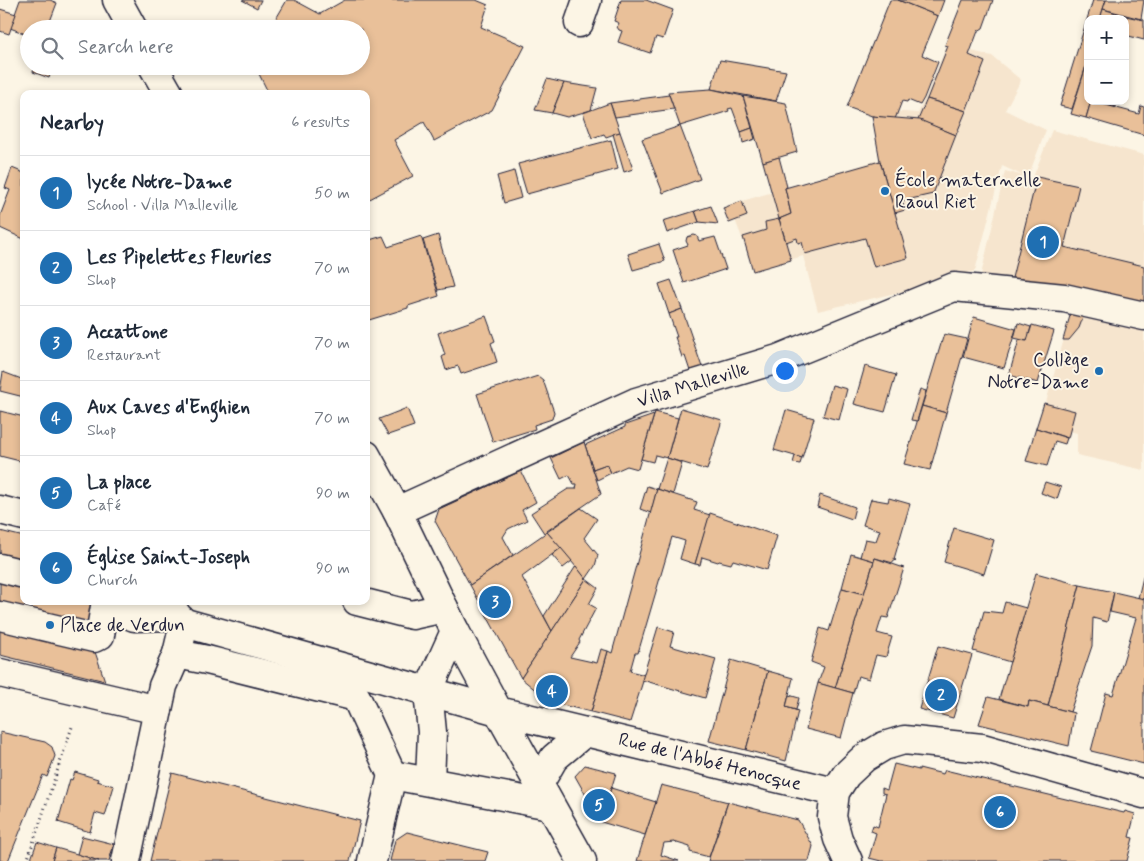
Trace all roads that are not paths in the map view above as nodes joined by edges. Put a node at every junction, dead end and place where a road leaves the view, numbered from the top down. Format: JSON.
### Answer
{"nodes":[{"id":1,"x":117,"y":0,"type":"edge"},
{"id":2,"x":128,"y":20,"type":"edge"},
{"id":3,"x":158,"y":75,"type":"edge"},
{"id":4,"x":166,"y":90,"type":"edge"},
{"id":5,"x":1144,"y":316,"type":"edge"},
{"id":6,"x":370,"y":462,"type":"edge"},
{"id":7,"x":0,"y":510,"type":"edge"},
{"id":8,"x":397,"y":512,"type":"junction"},
{"id":9,"x":20,"y":515,"type":"edge"},
{"id":10,"x":0,"y":568,"type":"edge"},
{"id":11,"x":20,"y":573,"type":"edge"},
{"id":12,"x":370,"y":604,"type":"edge"},
{"id":13,"x":105,"y":605,"type":"edge"},
{"id":14,"x":120,"y":605,"type":"edge"},
{"id":15,"x":177,"y":614,"type":"edge"},
{"id":16,"x":0,"y":616,"type":"edge"},
{"id":17,"x":449,"y":619,"type":"junction"},
{"id":18,"x":177,"y":654,"type":"junction"},
{"id":19,"x":0,"y":672,"type":"edge"},
{"id":20,"x":359,"y":685,"type":"junction"},
{"id":21,"x":428,"y":691,"type":"junction"},
{"id":22,"x":158,"y":710,"type":"junction"},
{"id":23,"x":498,"y":711,"type":"junction"},
{"id":24,"x":584,"y":732,"type":"junction"},
{"id":25,"x":392,"y":775,"type":"junction"},
{"id":26,"x":430,"y":781,"type":"junction"},
{"id":27,"x":835,"y":792,"type":"junction"},
{"id":28,"x":544,"y":794,"type":"junction"},
{"id":29,"x":1144,"y":794,"type":"edge"},
{"id":30,"x":126,"y":861,"type":"edge"},
{"id":31,"x":372,"y":861,"type":"edge"},
{"id":32,"x":582,"y":861,"type":"edge"},
{"id":33,"x":848,"y":861,"type":"edge"}],
"edges":[{"from":1,"to":2,"type":"street"},
{"from":3,"to":4,"type":"street"},
{"from":5,"to":8,"type":"street","name":"Villa Malleville"},
{"from":6,"to":8,"type":"street"},
{"from":7,"to":9,"type":"street"},
{"from":8,"to":17,"type":"street"},
{"from":10,"to":11,"type":"street"},
{"from":12,"to":17,"type":"street"},
{"from":13,"to":16,"type":"street"},
{"from":14,"to":15,"type":"street"},
{"from":15,"to":18,"type":"street"},
{"from":15,"to":20,"type":"street"},
{"from":17,"to":21,"type":"street"},
{"from":17,"to":23,"type":"street"},
{"from":18,"to":20,"type":"street"},
{"from":18,"to":22,"type":"street"},
{"from":19,"to":22,"type":"street"},
{"from":20,"to":21,"type":"street"},
{"from":20,"to":25,"type":"street"},
{"from":21,"to":23,"type":"street","name":"Rue de l'Abbé Henocque"},
{"from":21,"to":26,"type":"street"},
{"from":22,"to":30,"type":"street"},
{"from":23,"to":24,"type":"street","name":"Rue de l'Abbé Henocque"},
{"from":23,"to":28,"type":"street"},
{"from":24,"to":27,"type":"street","name":"Rue de l'Abbé Henocque"},
{"from":24,"to":28,"type":"street"},
{"from":25,"to":26,"type":"street"},
{"from":25,"to":31,"type":"street"},
{"from":26,"to":28,"type":"street"},
{"from":27,"to":29,"type":"street"},
{"from":27,"to":33,"type":"street"},
{"from":28,"to":32,"type":"street"}]}
